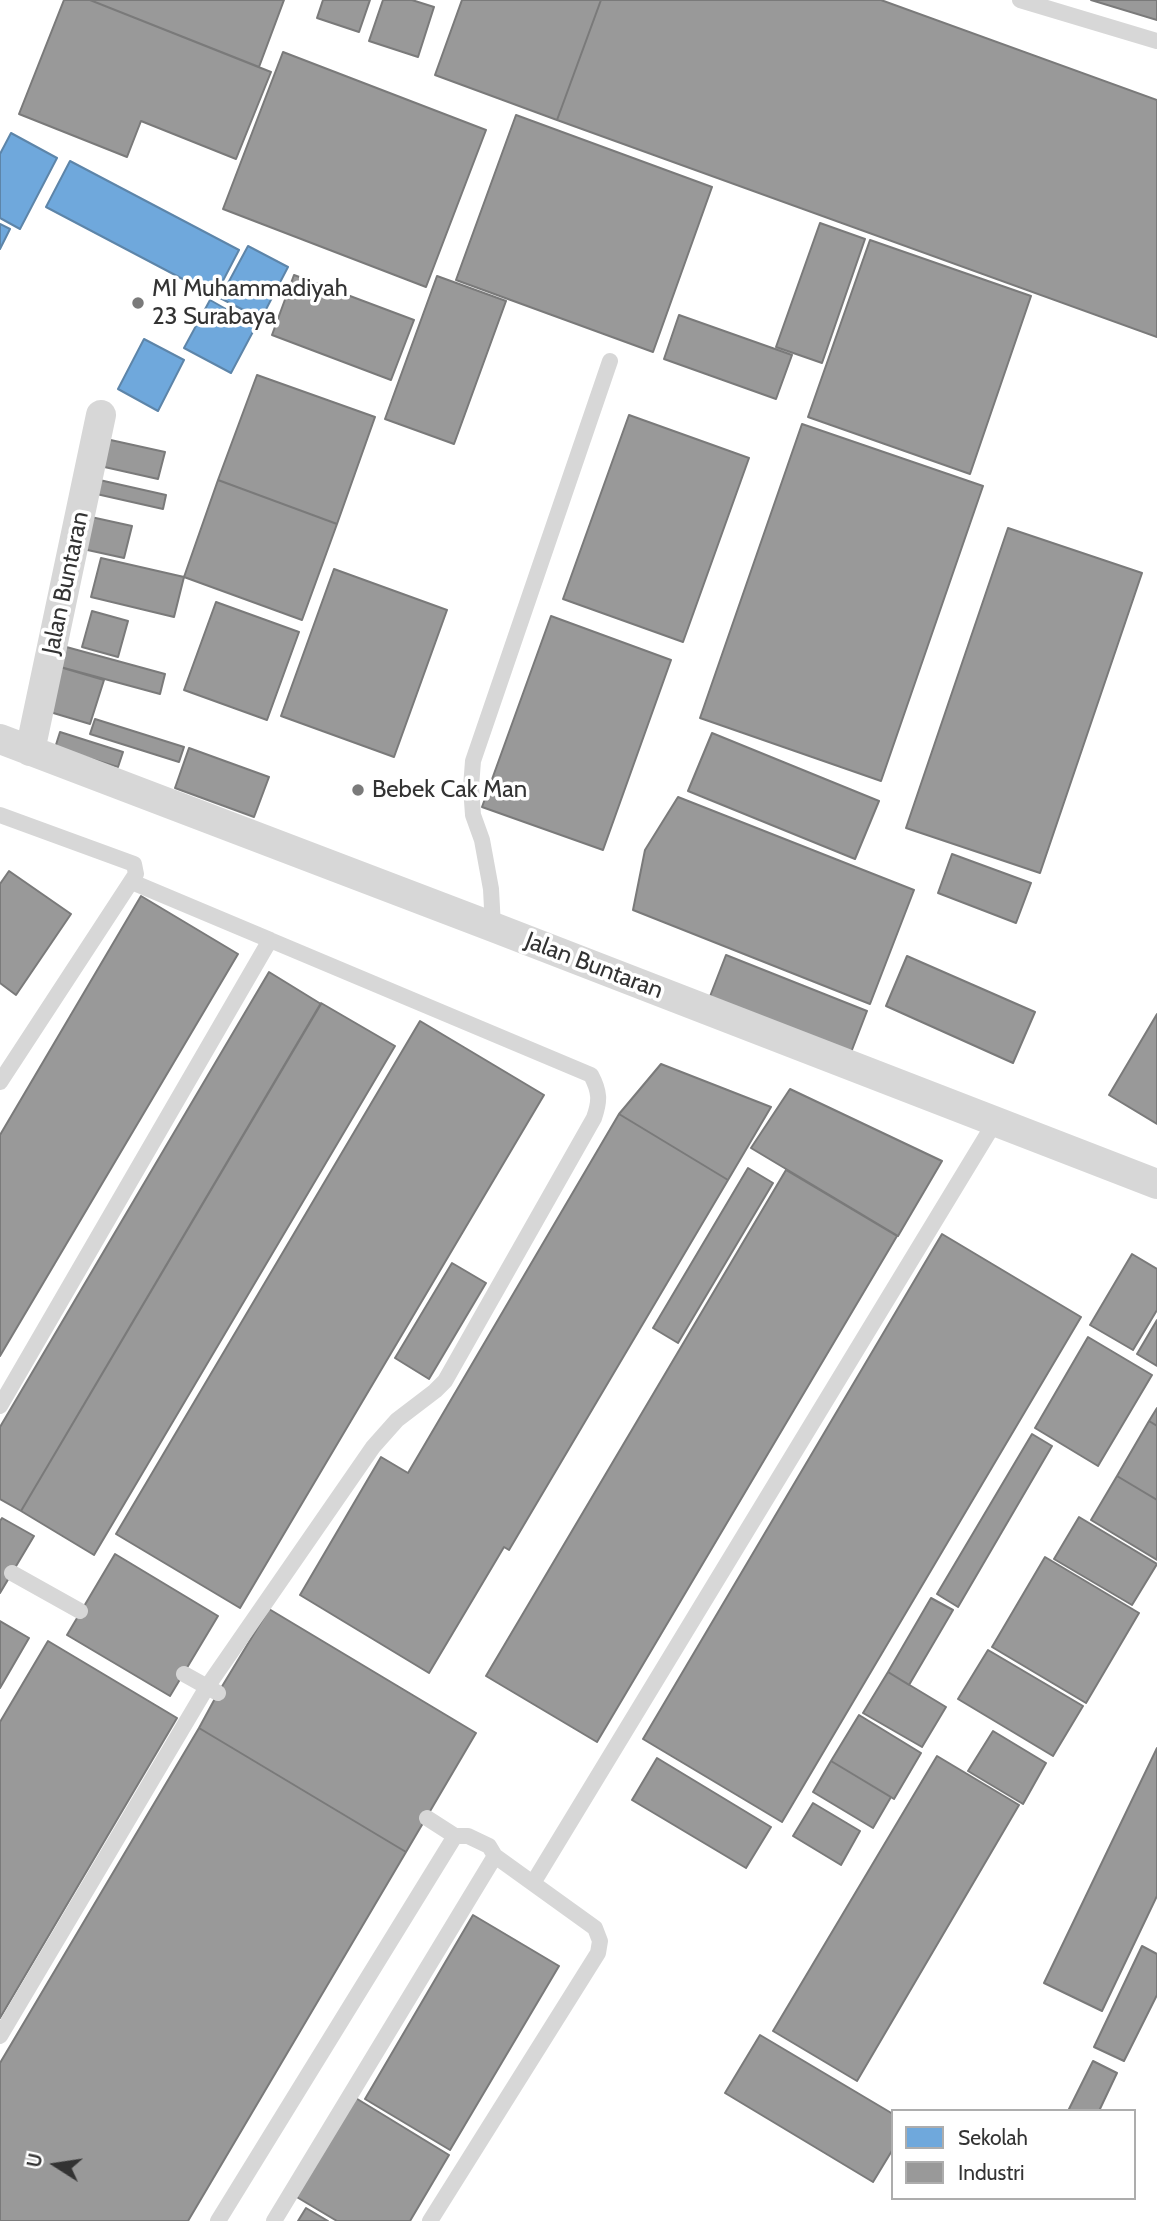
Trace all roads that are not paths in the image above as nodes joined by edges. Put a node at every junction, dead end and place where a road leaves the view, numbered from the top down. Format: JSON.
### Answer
{"nodes":[{"id":1,"x":1020,"y":0,"type":"edge"},
{"id":2,"x":1157,"y":41,"type":"edge"},
{"id":3,"x":610,"y":360,"type":"dead end"},
{"id":4,"x":102,"y":415,"type":"dead end"},
{"id":5,"x":0,"y":739,"type":"edge"},
{"id":6,"x":30,"y":751,"type":"junction"},
{"id":7,"x":0,"y":815,"type":"edge"},
{"id":8,"x":132,"y":882,"type":"junction"},
{"id":9,"x":493,"y":927,"type":"junction"},
{"id":10,"x":270,"y":940,"type":"junction"},
{"id":11,"x":0,"y":1082,"type":"edge"},
{"id":12,"x":995,"y":1122,"type":"junction"},
{"id":13,"x":1157,"y":1184,"type":"edge"},
{"id":14,"x":0,"y":1406,"type":"edge"},
{"id":15,"x":12,"y":1573,"type":"dead end"},
{"id":16,"x":80,"y":1611,"type":"dead end"},
{"id":17,"x":184,"y":1674,"type":"dead end"},
{"id":18,"x":212,"y":1690,"type":"junction"},
{"id":19,"x":427,"y":1818,"type":"dead end"},
{"id":20,"x":456,"y":1836,"type":"junction"},
{"id":21,"x":495,"y":1856,"type":"junction"},
{"id":22,"x":533,"y":1884,"type":"junction"},
{"id":23,"x":0,"y":2036,"type":"edge"},
{"id":24,"x":218,"y":2221,"type":"edge"},
{"id":25,"x":274,"y":2221,"type":"edge"},
{"id":26,"x":430,"y":2221,"type":"edge"}],
"edges":[{"from":1,"to":2,"type":"lane"},
{"from":3,"to":9,"type":"lane"},
{"from":4,"to":6,"type":"street","name":"Jalan Buntaran"},
{"from":5,"to":6,"type":"street","name":"Jalan Buntaran"},
{"from":6,"to":9,"type":"street","name":"Jalan Buntaran"},
{"from":7,"to":8,"type":"lane"},
{"from":8,"to":10,"type":"lane"},
{"from":8,"to":11,"type":"lane"},
{"from":9,"to":12,"type":"street","name":"Jalan Buntaran"},
{"from":10,"to":14,"type":"lane"},
{"from":10,"to":18,"type":"lane"},
{"from":12,"to":13,"type":"street","name":"Jalan Buntaran"},
{"from":12,"to":22,"type":"lane"},
{"from":15,"to":16,"type":"lane"},
{"from":17,"to":18,"type":"lane"},
{"from":18,"to":23,"type":"lane"},
{"from":19,"to":20,"type":"lane"},
{"from":20,"to":21,"type":"lane"},
{"from":20,"to":24,"type":"lane"},
{"from":21,"to":22,"type":"lane"},
{"from":21,"to":25,"type":"lane"},
{"from":22,"to":26,"type":"lane"}]}
